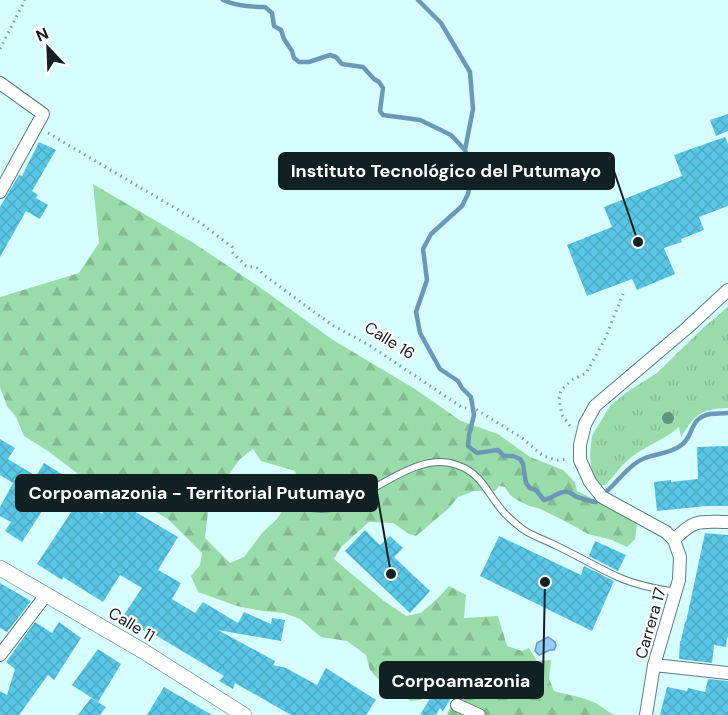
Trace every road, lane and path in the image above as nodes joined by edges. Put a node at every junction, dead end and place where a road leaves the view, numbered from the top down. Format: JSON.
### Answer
{"nodes":[{"id":1,"x":25,"y":0,"type":"edge"},
{"id":2,"x":0,"y":49,"type":"edge"},
{"id":3,"x":0,"y":83,"type":"edge"},
{"id":4,"x":39,"y":123,"type":"junction"},
{"id":5,"x":0,"y":192,"type":"edge"},
{"id":6,"x":728,"y":290,"type":"edge"},
{"id":7,"x":623,"y":294,"type":"dead end"},
{"id":8,"x":582,"y":436,"type":"junction"},
{"id":9,"x":580,"y":460,"type":"junction"},
{"id":10,"x":294,"y":506,"type":"dead end"},
{"id":11,"x":728,"y":522,"type":"edge"},
{"id":12,"x":674,"y":540,"type":"junction"},
{"id":13,"x":0,"y":568,"type":"edge"},
{"id":14,"x":676,"y":592,"type":"junction"},
{"id":15,"x":46,"y":595,"type":"junction"},
{"id":16,"x":0,"y":655,"type":"edge"},
{"id":17,"x":654,"y":665,"type":"junction"},
{"id":18,"x":728,"y":673,"type":"edge"},
{"id":19,"x":457,"y":705,"type":"dead end"},
{"id":20,"x":244,"y":715,"type":"edge"},
{"id":21,"x":479,"y":715,"type":"edge"},
{"id":22,"x":646,"y":715,"type":"edge"}],
"edges":[{"from":1,"to":2,"type":"path"},
{"from":3,"to":4,"type":"street"},
{"from":4,"to":5,"type":"street"},
{"from":4,"to":9,"type":"path","name":"Calle 16"},
{"from":6,"to":8,"type":"street"},
{"from":7,"to":8,"type":"path"},
{"from":8,"to":9,"type":"street"},
{"from":9,"to":12,"type":"street"},
{"from":10,"to":14,"type":"lane"},
{"from":11,"to":12,"type":"street"},
{"from":12,"to":14,"type":"street","name":"Carrera 17"},
{"from":13,"to":15,"type":"street","name":"Calle 11"},
{"from":14,"to":17,"type":"street","name":"Carrera 17"},
{"from":15,"to":16,"type":"street"},
{"from":15,"to":20,"type":"street","name":"Calle 11"},
{"from":17,"to":18,"type":"street"},
{"from":17,"to":22,"type":"street","name":"Carrera 17"},
{"from":19,"to":21,"type":"street"}]}
